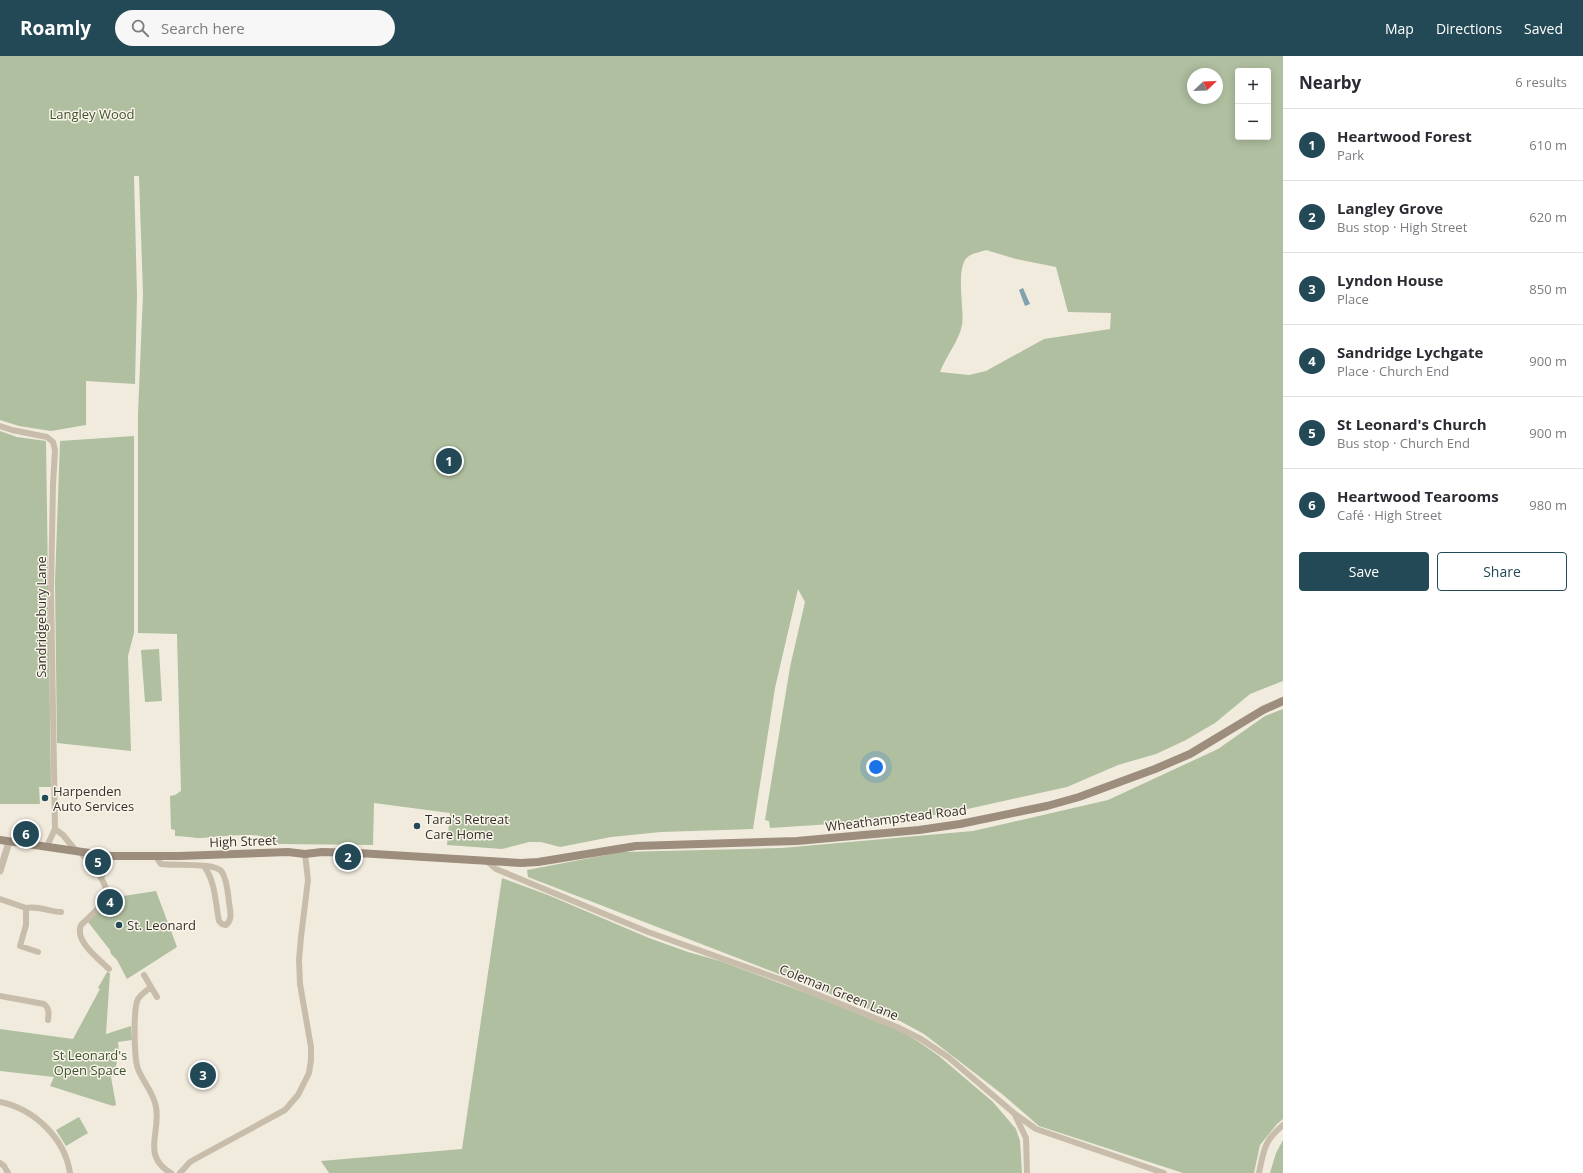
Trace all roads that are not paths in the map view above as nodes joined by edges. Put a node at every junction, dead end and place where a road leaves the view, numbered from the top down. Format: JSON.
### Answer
{"nodes":[{"id":1,"x":0,"y":426,"type":"edge"},
{"id":2,"x":1283,"y":701,"type":"edge"},
{"id":3,"x":55,"y":829,"type":"junction"},
{"id":4,"x":0,"y":840,"type":"edge"},
{"id":5,"x":9,"y":842,"type":"junction"},
{"id":6,"x":47,"y":846,"type":"junction"},
{"id":7,"x":79,"y":852,"type":"junction"},
{"id":8,"x":305,"y":854,"type":"junction"},
{"id":9,"x":110,"y":856,"type":"junction"},
{"id":10,"x":156,"y":857,"type":"junction"},
{"id":11,"x":488,"y":862,"type":"junction"},
{"id":12,"x":204,"y":866,"type":"junction"},
{"id":13,"x":0,"y":871,"type":"edge"},
{"id":14,"x":101,"y":878,"type":"junction"},
{"id":15,"x":0,"y":899,"type":"edge"},
{"id":16,"x":26,"y":908,"type":"junction"},
{"id":17,"x":61,"y":912,"type":"dead end"},
{"id":18,"x":38,"y":952,"type":"dead end"},
{"id":19,"x":109,"y":968,"type":"dead end"},
{"id":20,"x":144,"y":975,"type":"dead end"},
{"id":21,"x":152,"y":987,"type":"junction"},
{"id":22,"x":0,"y":996,"type":"edge"},
{"id":23,"x":157,"y":996,"type":"dead end"},
{"id":24,"x":48,"y":1020,"type":"dead end"},
{"id":25,"x":0,"y":1102,"type":"edge"},
{"id":26,"x":1015,"y":1114,"type":"junction"},
{"id":27,"x":1283,"y":1125,"type":"edge"},
{"id":28,"x":1036,"y":1129,"type":"junction"},
{"id":29,"x":1026,"y":1138,"type":"junction"},
{"id":30,"x":0,"y":1163,"type":"edge"},
{"id":31,"x":8,"y":1173,"type":"edge"},
{"id":32,"x":70,"y":1173,"type":"edge"},
{"id":33,"x":171,"y":1173,"type":"edge"},
{"id":34,"x":180,"y":1173,"type":"edge"},
{"id":35,"x":1027,"y":1173,"type":"edge"},
{"id":36,"x":1164,"y":1173,"type":"edge"},
{"id":37,"x":1259,"y":1173,"type":"edge"}],
"edges":[{"from":1,"to":3,"type":"street","name":"Sandridgebury Lane"},
{"from":2,"to":11,"type":"main road","name":"Wheathampstead Road"},
{"from":3,"to":6,"type":"street","name":"Sandridgebury Lane"},
{"from":3,"to":7,"type":"street"},
{"from":4,"to":5,"type":"main road","name":"High Street"},
{"from":5,"to":6,"type":"main road","name":"High Street"},
{"from":5,"to":13,"type":"street"},
{"from":6,"to":7,"type":"main road","name":"High Street"},
{"from":7,"to":9,"type":"main road","name":"High Street"},
{"from":7,"to":14,"type":"street"},
{"from":8,"to":10,"type":"main road","name":"High Street"},
{"from":8,"to":11,"type":"main road","name":"High Street"},
{"from":8,"to":34,"type":"street"},
{"from":9,"to":10,"type":"main road","name":"High Street"},
{"from":9,"to":14,"type":"street"},
{"from":10,"to":12,"type":"street"},
{"from":11,"to":26,"type":"street","name":"Coleman Green Lane"},
{"from":12,"to":12,"type":"street"},
{"from":14,"to":19,"type":"street"},
{"from":15,"to":16,"type":"street"},
{"from":16,"to":17,"type":"street"},
{"from":16,"to":18,"type":"street"},
{"from":20,"to":21,"type":"street"},
{"from":21,"to":23,"type":"street"},
{"from":21,"to":33,"type":"street"},
{"from":22,"to":24,"type":"street"},
{"from":25,"to":32,"type":"street"},
{"from":26,"to":28,"type":"street","name":"Coleman Green Lane"},
{"from":26,"to":29,"type":"street"},
{"from":27,"to":37,"type":"street"},
{"from":28,"to":29,"type":"street"},
{"from":28,"to":36,"type":"street","name":"Coleman Green Lane"},
{"from":29,"to":35,"type":"street"},
{"from":30,"to":31,"type":"street"}]}
